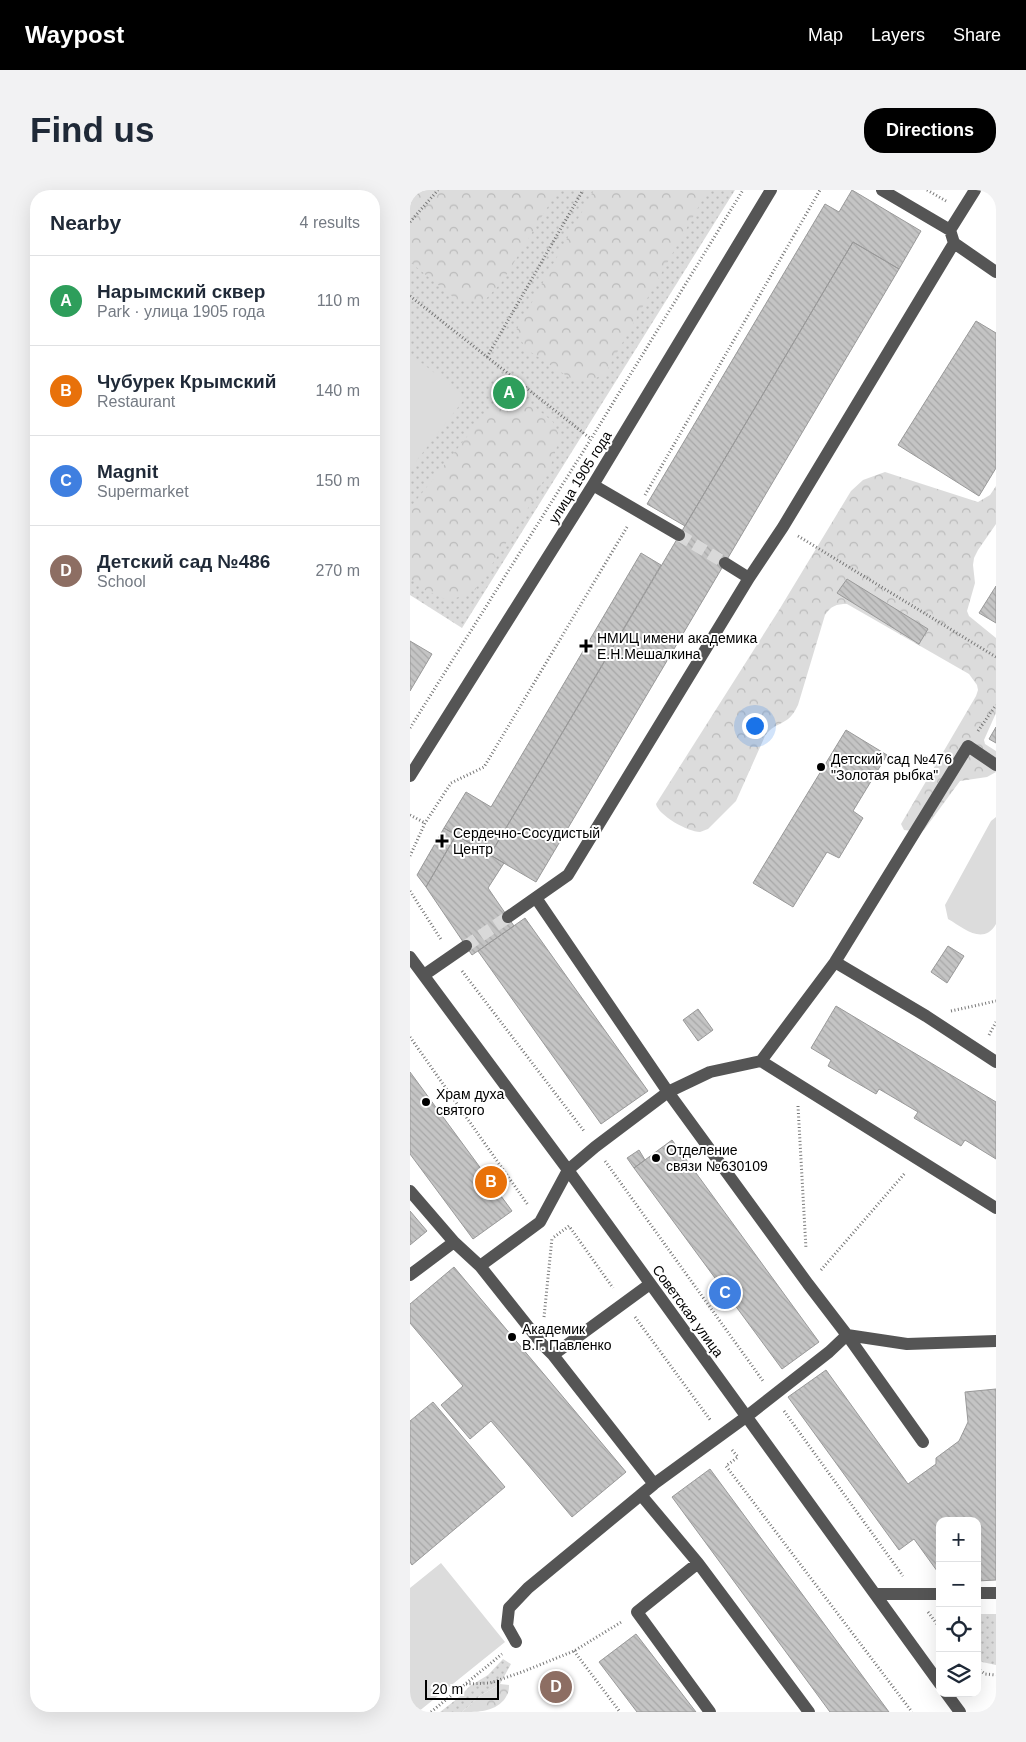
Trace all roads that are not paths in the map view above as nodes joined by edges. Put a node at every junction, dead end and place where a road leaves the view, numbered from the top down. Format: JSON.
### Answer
{"nodes":[{"id":1,"x":772,"y":190,"type":"edge"},
{"id":2,"x":882,"y":190,"type":"edge"},
{"id":3,"x":974,"y":190,"type":"edge"},
{"id":4,"x":952,"y":236,"type":"junction"},
{"id":5,"x":996,"y":272,"type":"edge"},
{"id":6,"x":593,"y":485,"type":"junction"},
{"id":7,"x":679,"y":536,"type":"tunnel mouth"},
{"id":8,"x":725,"y":562,"type":"tunnel mouth"},
{"id":9,"x":749,"y":578,"type":"junction"},
{"id":10,"x":996,"y":765,"type":"edge"},
{"id":11,"x":410,"y":776,"type":"edge"},
{"id":12,"x":536,"y":898,"type":"junction"},
{"id":13,"x":508,"y":917,"type":"tunnel mouth"},
{"id":14,"x":466,"y":946,"type":"tunnel mouth"},
{"id":15,"x":410,"y":957,"type":"edge"},
{"id":16,"x":835,"y":962,"type":"junction"},
{"id":17,"x":424,"y":975,"type":"junction"},
{"id":18,"x":761,"y":1061,"type":"junction"},
{"id":19,"x":996,"y":1062,"type":"edge"},
{"id":20,"x":668,"y":1092,"type":"junction"},
{"id":21,"x":568,"y":1170,"type":"junction"},
{"id":22,"x":410,"y":1191,"type":"edge"},
{"id":23,"x":996,"y":1208,"type":"edge"},
{"id":24,"x":454,"y":1242,"type":"junction"},
{"id":25,"x":480,"y":1266,"type":"junction"},
{"id":26,"x":410,"y":1275,"type":"edge"},
{"id":27,"x":650,"y":1284,"type":"junction"},
{"id":28,"x":848,"y":1335,"type":"junction"},
{"id":29,"x":996,"y":1341,"type":"edge"},
{"id":30,"x":553,"y":1356,"type":"junction"},
{"id":31,"x":746,"y":1417,"type":"junction"},
{"id":32,"x":923,"y":1442,"type":"dead end"},
{"id":33,"x":654,"y":1484,"type":"junction"},
{"id":34,"x":641,"y":1495,"type":"junction"},
{"id":35,"x":698,"y":1563,"type":"junction"},
{"id":36,"x":981,"y":1593,"type":"edge"},
{"id":37,"x":996,"y":1593,"type":"edge"},
{"id":38,"x":875,"y":1594,"type":"junction"},
{"id":39,"x":936,"y":1594,"type":"edge"},
{"id":40,"x":516,"y":1642,"type":"road end"},
{"id":41,"x":936,"y":1678,"type":"edge"},
{"id":42,"x":949,"y":1697,"type":"edge"},
{"id":43,"x":710,"y":1712,"type":"edge"},
{"id":44,"x":809,"y":1712,"type":"edge"},
{"id":45,"x":960,"y":1712,"type":"edge"}],
"edges":[{"from":1,"to":6,"type":"street","name":"улица 1905 года"},
{"from":2,"to":4,"type":"street"},
{"from":3,"to":4,"type":"street"},
{"from":4,"to":5,"type":"street"},
{"from":4,"to":9,"type":"street"},
{"from":6,"to":7,"type":"street"},
{"from":6,"to":11,"type":"street","name":"улица 1905 года"},
{"from":8,"to":9,"type":"street"},
{"from":9,"to":12,"type":"street"},
{"from":10,"to":16,"type":"street"},
{"from":12,"to":13,"type":"street"},
{"from":12,"to":20,"type":"street"},
{"from":14,"to":17,"type":"street"},
{"from":15,"to":17,"type":"street","name":"Советская улица"},
{"from":16,"to":18,"type":"street"},
{"from":16,"to":19,"type":"street"},
{"from":17,"to":21,"type":"street","name":"Советская улица"},
{"from":18,"to":20,"type":"street"},
{"from":18,"to":23,"type":"street"},
{"from":20,"to":21,"type":"street"},
{"from":20,"to":28,"type":"street"},
{"from":21,"to":25,"type":"street"},
{"from":21,"to":27,"type":"street","name":"Советская улица"},
{"from":22,"to":24,"type":"street"},
{"from":24,"to":25,"type":"street"},
{"from":24,"to":26,"type":"street"},
{"from":25,"to":30,"type":"street"},
{"from":27,"to":30,"type":"street"},
{"from":27,"to":31,"type":"street","name":"Советская улица"},
{"from":28,"to":29,"type":"street"},
{"from":28,"to":31,"type":"street"},
{"from":28,"to":32,"type":"street"},
{"from":30,"to":33,"type":"street"},
{"from":31,"to":33,"type":"street"},
{"from":31,"to":38,"type":"street","name":"Советская улица"},
{"from":33,"to":34,"type":"street"},
{"from":34,"to":35,"type":"street"},
{"from":34,"to":40,"type":"street"},
{"from":35,"to":43,"type":"street"},
{"from":35,"to":44,"type":"street"},
{"from":36,"to":37,"type":"street"},
{"from":38,"to":39,"type":"street"},
{"from":38,"to":41,"type":"street","name":"Советская улица"},
{"from":42,"to":45,"type":"street"}]}
